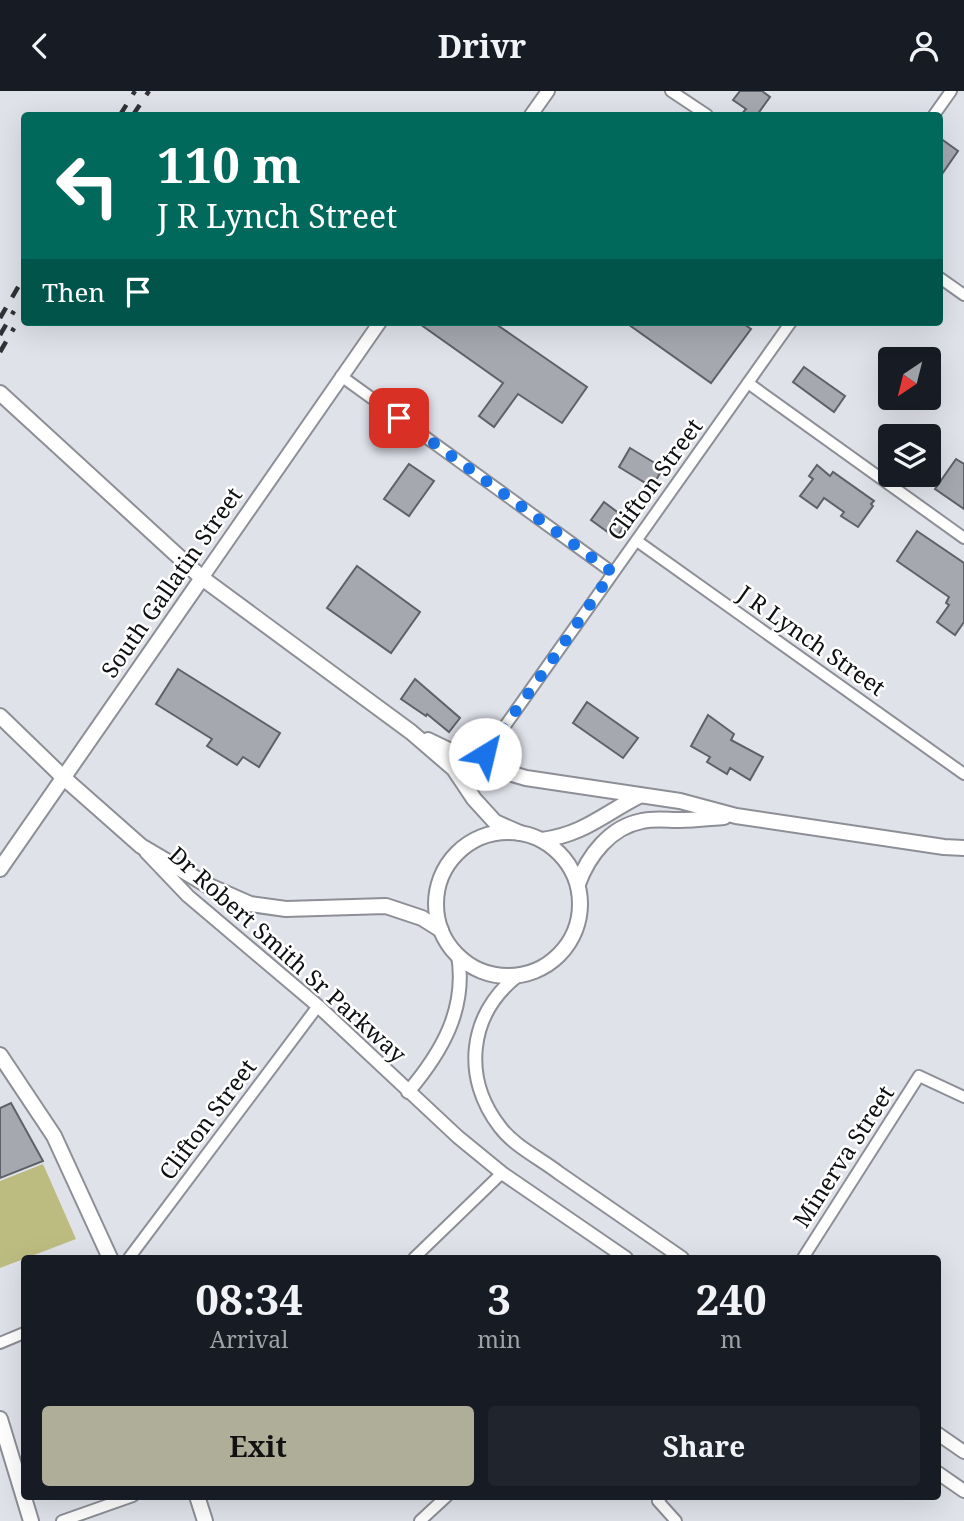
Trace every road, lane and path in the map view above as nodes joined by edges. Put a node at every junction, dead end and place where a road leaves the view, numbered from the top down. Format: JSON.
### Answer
{"nodes":[{"id":1,"x":548,"y":91,"type":"edge"},
{"id":2,"x":671,"y":91,"type":"edge"},
{"id":3,"x":951,"y":91,"type":"edge"},
{"id":4,"x":533,"y":112,"type":"edge"},
{"id":5,"x":702,"y":112,"type":"edge"},
{"id":6,"x":936,"y":112,"type":"edge"},
{"id":7,"x":943,"y":280,"type":"edge"},
{"id":8,"x":964,"y":295,"type":"edge"},
{"id":9,"x":377,"y":326,"type":"edge"},
{"id":10,"x":788,"y":326,"type":"edge"},
{"id":11,"x":341,"y":376,"type":"junction"},
{"id":12,"x":748,"y":383,"type":"junction"},
{"id":13,"x":0,"y":393,"type":"edge"},
{"id":14,"x":964,"y":538,"type":"edge"},
{"id":15,"x":637,"y":541,"type":"junction"},
{"id":16,"x":612,"y":572,"type":"junction"},
{"id":17,"x":202,"y":578,"type":"junction"},
{"id":18,"x":0,"y":716,"type":"edge"},
{"id":19,"x":411,"y":732,"type":"junction"},
{"id":20,"x":478,"y":764,"type":"junction"},
{"id":21,"x":964,"y":774,"type":"edge"},
{"id":22,"x":64,"y":778,"type":"junction"},
{"id":23,"x":639,"y":796,"type":"junction"},
{"id":24,"x":736,"y":816,"type":"junction"},
{"id":25,"x":520,"y":833,"type":"junction"},
{"id":26,"x":542,"y":840,"type":"junction"},
{"id":27,"x":141,"y":846,"type":"junction"},
{"id":28,"x":944,"y":847,"type":"junction"},
{"id":29,"x":964,"y":848,"type":"edge"},
{"id":30,"x":964,"y":855,"type":"edge"},
{"id":31,"x":0,"y":869,"type":"edge"},
{"id":32,"x":578,"y":884,"type":"junction"},
{"id":33,"x":441,"y":930,"type":"junction"},
{"id":34,"x":458,"y":955,"type":"junction"},
{"id":35,"x":517,"y":976,"type":"junction"},
{"id":36,"x":318,"y":1006,"type":"junction"},
{"id":37,"x":0,"y":1055,"type":"edge"},
{"id":38,"x":408,"y":1092,"type":"junction"},
{"id":39,"x":964,"y":1097,"type":"edge"},
{"id":40,"x":502,"y":1173,"type":"junction"},
{"id":41,"x":109,"y":1255,"type":"edge"},
{"id":42,"x":131,"y":1255,"type":"edge"},
{"id":43,"x":417,"y":1255,"type":"edge"},
{"id":44,"x":622,"y":1255,"type":"edge"},
{"id":45,"x":678,"y":1255,"type":"edge"},
{"id":46,"x":805,"y":1255,"type":"edge"},
{"id":47,"x":21,"y":1334,"type":"edge"},
{"id":48,"x":0,"y":1343,"type":"edge"},
{"id":49,"x":0,"y":1419,"type":"edge"},
{"id":50,"x":941,"y":1436,"type":"edge"},
{"id":51,"x":963,"y":1448,"type":"edge"},
{"id":52,"x":941,"y":1474,"type":"edge"},
{"id":53,"x":21,"y":1488,"type":"edge"},
{"id":54,"x":964,"y":1491,"type":"edge"},
{"id":55,"x":25,"y":1500,"type":"edge"},
{"id":56,"x":122,"y":1500,"type":"edge"},
{"id":57,"x":198,"y":1500,"type":"edge"},
{"id":58,"x":443,"y":1500,"type":"edge"},
{"id":59,"x":658,"y":1500,"type":"edge"},
{"id":60,"x":31,"y":1521,"type":"edge"},
{"id":61,"x":62,"y":1521,"type":"edge"},
{"id":62,"x":205,"y":1521,"type":"edge"},
{"id":63,"x":420,"y":1521,"type":"edge"},
{"id":64,"x":676,"y":1521,"type":"edge"}],
"edges":[{"from":1,"to":4,"type":"street"},
{"from":2,"to":5,"type":"street"},
{"from":3,"to":6,"type":"street"},
{"from":7,"to":8,"type":"street"},
{"from":9,"to":11,"type":"street","name":"South Gallatin Street"},
{"from":10,"to":12,"type":"street","name":"Clifton Street"},
{"from":11,"to":16,"type":"street"},
{"from":11,"to":17,"type":"street","name":"South Gallatin Street"},
{"from":12,"to":14,"type":"street"},
{"from":12,"to":15,"type":"street","name":"Clifton Street"},
{"from":13,"to":17,"type":"main road"},
{"from":15,"to":16,"type":"street","name":"Clifton Street"},
{"from":15,"to":21,"type":"street","name":"J R Lynch Street"},
{"from":16,"to":20,"type":"street","name":"Clifton Street"},
{"from":17,"to":19,"type":"main road"},
{"from":17,"to":22,"type":"main road","name":"South Gallatin Street"},
{"from":18,"to":22,"type":"main road"},
{"from":19,"to":20,"type":"main road"},
{"from":19,"to":25,"type":"main road"},
{"from":20,"to":23,"type":"main road"},
{"from":22,"to":27,"type":"main road"},
{"from":22,"to":31,"type":"main road","name":"South Gallatin Street"},
{"from":23,"to":24,"type":"main road"},
{"from":23,"to":26,"type":"main road"},
{"from":24,"to":28,"type":"main road"},
{"from":24,"to":32,"type":"main road"},
{"from":25,"to":26,"type":"main road"},
{"from":25,"to":33,"type":"main road"},
{"from":26,"to":32,"type":"main road"},
{"from":27,"to":33,"type":"main road"},
{"from":27,"to":36,"type":"street","name":"Dr Robert Smith Sr Parkway"},
{"from":28,"to":29,"type":"main road"},
{"from":28,"to":30,"type":"main road"},
{"from":32,"to":35,"type":"main road"},
{"from":33,"to":34,"type":"main road"},
{"from":34,"to":35,"type":"main road"},
{"from":34,"to":38,"type":"street","name":"Dr Robert Smith Sr Parkway"},
{"from":35,"to":45,"type":"street"},
{"from":36,"to":38,"type":"street","name":"Dr Robert Smith Sr Parkway"},
{"from":36,"to":42,"type":"street","name":"Clifton Street"},
{"from":37,"to":41,"type":"main road"},
{"from":38,"to":40,"type":"street","name":"Dr Robert Smith Sr Parkway"},
{"from":39,"to":46,"type":"street","name":"Minerva Street"},
{"from":40,"to":43,"type":"street"},
{"from":40,"to":44,"type":"street","name":"Dr Robert Smith Sr Parkway"},
{"from":47,"to":48,"type":"street"},
{"from":49,"to":53,"type":"main road"},
{"from":50,"to":51,"type":"street"},
{"from":52,"to":54,"type":"street"},
{"from":55,"to":60,"type":"main road"},
{"from":56,"to":61,"type":"street"},
{"from":57,"to":62,"type":"main road"},
{"from":58,"to":63,"type":"street"},
{"from":59,"to":64,"type":"street"}]}
